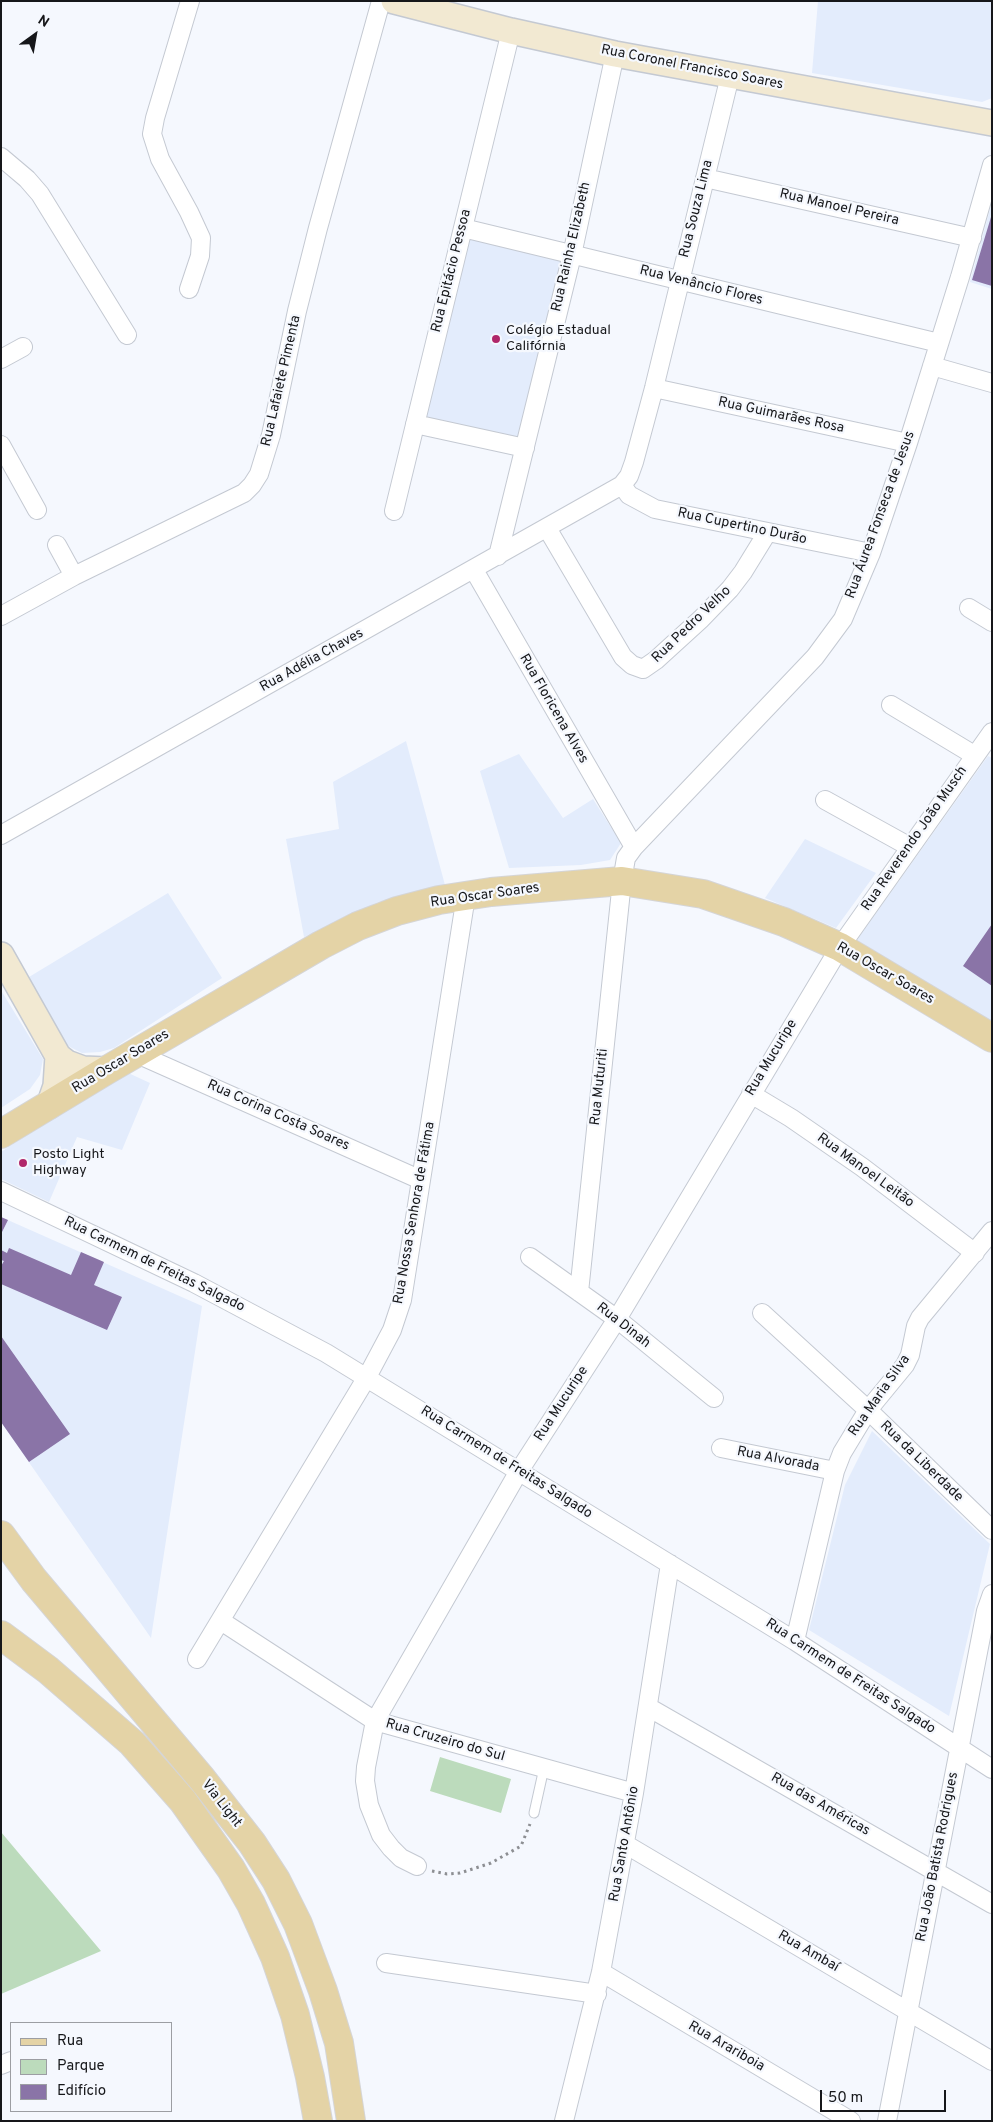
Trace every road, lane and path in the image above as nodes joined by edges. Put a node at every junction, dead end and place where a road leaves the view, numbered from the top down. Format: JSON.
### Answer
{"nodes":[{"id":1,"x":190,"y":1,"type":"edge"},
{"id":2,"x":381,"y":1,"type":"edge"},
{"id":3,"x":394,"y":1,"type":"edge"},
{"id":4,"x":511,"y":31,"type":"junction"},
{"id":5,"x":615,"y":54,"type":"junction"},
{"id":6,"x":730,"y":76,"type":"junction"},
{"id":7,"x":992,"y":123,"type":"edge"},
{"id":8,"x":1,"y":157,"type":"edge"},
{"id":9,"x":992,"y":165,"type":"edge"},
{"id":10,"x":705,"y":178,"type":"junction"},
{"id":11,"x":462,"y":228,"type":"junction"},
{"id":12,"x":972,"y":238,"type":"junction"},
{"id":13,"x":572,"y":255,"type":"junction"},
{"id":14,"x":680,"y":281,"type":"junction"},
{"id":15,"x":189,"y":289,"type":"dead end"},
{"id":16,"x":127,"y":335,"type":"dead end"},
{"id":17,"x":939,"y":343,"type":"junction"},
{"id":18,"x":23,"y":347,"type":"dead end"},
{"id":19,"x":1,"y":359,"type":"edge"},
{"id":20,"x":932,"y":366,"type":"junction"},
{"id":21,"x":992,"y":382,"type":"edge"},
{"id":22,"x":654,"y":388,"type":"junction"},
{"id":23,"x":415,"y":424,"type":"junction"},
{"id":24,"x":908,"y":443,"type":"junction"},
{"id":25,"x":1,"y":445,"type":"edge"},
{"id":26,"x":525,"y":448,"type":"junction"},
{"id":27,"x":622,"y":485,"type":"junction"},
{"id":28,"x":37,"y":510,"type":"dead end"},
{"id":29,"x":394,"y":511,"type":"dead end"},
{"id":30,"x":547,"y":528,"type":"junction"},
{"id":31,"x":767,"y":533,"type":"junction"},
{"id":32,"x":57,"y":545,"type":"dead end"},
{"id":33,"x":871,"y":553,"type":"junction"},
{"id":34,"x":498,"y":556,"type":"junction"},
{"id":35,"x":474,"y":570,"type":"junction"},
{"id":36,"x":74,"y":576,"type":"junction"},
{"id":37,"x":969,"y":608,"type":"dead end"},
{"id":38,"x":1,"y":616,"type":"edge"},
{"id":39,"x":992,"y":622,"type":"edge"},
{"id":40,"x":890,"y":705,"type":"dead end"},
{"id":41,"x":992,"y":732,"type":"edge"},
{"id":42,"x":974,"y":755,"type":"junction"},
{"id":43,"x":825,"y":800,"type":"dead end"},
{"id":44,"x":1,"y":835,"type":"edge"},
{"id":45,"x":910,"y":847,"type":"junction"},
{"id":46,"x":634,"y":848,"type":"junction"},
{"id":47,"x":622,"y":881,"type":"junction"},
{"id":48,"x":466,"y":896,"type":"junction"},
{"id":49,"x":840,"y":947,"type":"junction"},
{"id":50,"x":1,"y":955,"type":"edge"},
{"id":51,"x":992,"y":1038,"type":"edge"},
{"id":52,"x":135,"y":1053,"type":"junction"},
{"id":53,"x":58,"y":1056,"type":"junction"},
{"id":54,"x":107,"y":1070,"type":"junction"},
{"id":55,"x":751,"y":1094,"type":"junction"},
{"id":56,"x":49,"y":1106,"type":"junction"},
{"id":57,"x":1,"y":1134,"type":"edge"},
{"id":58,"x":421,"y":1180,"type":"junction"},
{"id":59,"x":1,"y":1192,"type":"edge"},
{"id":60,"x":992,"y":1231,"type":"edge"},
{"id":61,"x":975,"y":1253,"type":"junction"},
{"id":62,"x":530,"y":1257,"type":"dead end"},
{"id":63,"x":579,"y":1292,"type":"junction"},
{"id":64,"x":762,"y":1313,"type":"dead end"},
{"id":65,"x":617,"y":1319,"type":"junction"},
{"id":66,"x":367,"y":1377,"type":"junction"},
{"id":67,"x":714,"y":1398,"type":"dead end"},
{"id":68,"x":868,"y":1410,"type":"junction"},
{"id":69,"x":721,"y":1448,"type":"dead end"},
{"id":70,"x":519,"y":1471,"type":"junction"},
{"id":71,"x":836,"y":1471,"type":"junction"},
{"id":72,"x":992,"y":1530,"type":"edge"},
{"id":73,"x":1,"y":1535,"type":"edge"},
{"id":74,"x":670,"y":1564,"type":"junction"},
{"id":75,"x":992,"y":1594,"type":"edge"},
{"id":76,"x":221,"y":1621,"type":"junction"},
{"id":77,"x":1,"y":1635,"type":"edge"},
{"id":78,"x":795,"y":1641,"type":"junction"},
{"id":79,"x":197,"y":1659,"type":"dead end"},
{"id":80,"x":648,"y":1706,"type":"junction"},
{"id":81,"x":375,"y":1722,"type":"junction"},
{"id":82,"x":960,"y":1748,"type":"junction"},
{"id":83,"x":544,"y":1768,"type":"junction"},
{"id":84,"x":992,"y":1770,"type":"edge"},
{"id":85,"x":634,"y":1793,"type":"junction"},
{"id":86,"x":534,"y":1813,"type":"joint"},
{"id":87,"x":625,"y":1844,"type":"junction"},
{"id":88,"x":417,"y":1866,"type":"joint"},
{"id":89,"x":936,"y":1871,"type":"junction"},
{"id":90,"x":992,"y":1904,"type":"edge"},
{"id":91,"x":386,"y":1963,"type":"dead end"},
{"id":92,"x":602,"y":1972,"type":"junction"},
{"id":93,"x":597,"y":1994,"type":"junction"},
{"id":94,"x":907,"y":2010,"type":"junction"},
{"id":95,"x":992,"y":2061,"type":"edge"},
{"id":96,"x":318,"y":2121,"type":"edge"},
{"id":97,"x":351,"y":2121,"type":"edge"},
{"id":98,"x":564,"y":2121,"type":"edge"},
{"id":99,"x":852,"y":2121,"type":"edge"},
{"id":100,"x":887,"y":2121,"type":"edge"}],
"edges":[{"from":1,"to":15,"type":"street"},
{"from":2,"to":36,"type":"street","name":"Rua Lafaiete Pimenta"},
{"from":3,"to":4,"type":"street","name":"Rua Coronel Francisco Soares"},
{"from":4,"to":5,"type":"street","name":"Rua Coronel Francisco Soares"},
{"from":4,"to":11,"type":"street","name":"Rua Epitácio Pessoa"},
{"from":5,"to":6,"type":"street","name":"Rua Coronel Francisco Soares"},
{"from":5,"to":13,"type":"street","name":"Rua Rainha Elizabeth"},
{"from":6,"to":7,"type":"street","name":"Rua Coronel Francisco Soares"},
{"from":6,"to":10,"type":"street","name":"Rua Souza Lima"},
{"from":8,"to":16,"type":"street"},
{"from":9,"to":12,"type":"street","name":"Rua Áurea Fonseca de Jesus"},
{"from":10,"to":12,"type":"street","name":"Rua Manoel Pereira"},
{"from":10,"to":14,"type":"street","name":"Rua Souza Lima"},
{"from":11,"to":13,"type":"street","name":"Rua Venâncio Flores"},
{"from":11,"to":23,"type":"street","name":"Rua Epitácio Pessoa"},
{"from":12,"to":17,"type":"street","name":"Rua Áurea Fonseca de Jesus"},
{"from":13,"to":14,"type":"street","name":"Rua Venâncio Flores"},
{"from":13,"to":26,"type":"street","name":"Rua Rainha Elizabeth"},
{"from":14,"to":17,"type":"street","name":"Rua Venâncio Flores"},
{"from":14,"to":22,"type":"street","name":"Rua Souza Lima"},
{"from":17,"to":20,"type":"street","name":"Rua Áurea Fonseca de Jesus"},
{"from":18,"to":19,"type":"street"},
{"from":20,"to":21,"type":"street"},
{"from":20,"to":24,"type":"street","name":"Rua Áurea Fonseca de Jesus"},
{"from":22,"to":24,"type":"street","name":"Rua Guimarães Rosa"},
{"from":22,"to":27,"type":"street","name":"Rua Souza Lima"},
{"from":23,"to":26,"type":"street"},
{"from":23,"to":29,"type":"street","name":"Rua Epitácio Pessoa"},
{"from":24,"to":33,"type":"street","name":"Rua Áurea Fonseca de Jesus"},
{"from":25,"to":28,"type":"street"},
{"from":26,"to":34,"type":"street","name":"Rua Rainha Elizabeth"},
{"from":27,"to":30,"type":"street","name":"Rua Adélia Chaves"},
{"from":27,"to":31,"type":"street","name":"Rua Cupertino Durão"},
{"from":30,"to":31,"type":"street","name":"Rua Pedro Velho"},
{"from":30,"to":34,"type":"street","name":"Rua Adélia Chaves"},
{"from":31,"to":33,"type":"street","name":"Rua Cupertino Durão"},
{"from":32,"to":36,"type":"street"},
{"from":33,"to":46,"type":"street","name":"Rua Áurea Fonseca de Jesus"},
{"from":34,"to":35,"type":"street","name":"Rua Adélia Chaves"},
{"from":35,"to":44,"type":"street","name":"Rua Adélia Chaves"},
{"from":35,"to":46,"type":"street","name":"Rua Floricena Alves"},
{"from":36,"to":38,"type":"street","name":"Rua Lafaiete Pimenta"},
{"from":37,"to":39,"type":"street"},
{"from":40,"to":42,"type":"street"},
{"from":41,"to":42,"type":"street","name":"Rua Reverendo João Musch"},
{"from":42,"to":45,"type":"street","name":"Rua Reverendo João Musch"},
{"from":43,"to":45,"type":"street"},
{"from":45,"to":49,"type":"street","name":"Rua Reverendo João Musch"},
{"from":46,"to":47,"type":"street","name":"Rua Áurea Fonseca de Jesus"},
{"from":47,"to":48,"type":"main road","name":"Rua Oscar Soares"},
{"from":47,"to":49,"type":"main road","name":"Rua Oscar Soares"},
{"from":47,"to":63,"type":"street","name":"Rua Muturiti"},
{"from":48,"to":52,"type":"main road","name":"Rua Oscar Soares"},
{"from":48,"to":58,"type":"street","name":"Rua Nossa Senhora de Fátima"},
{"from":49,"to":51,"type":"main road","name":"Rua Oscar Soares"},
{"from":49,"to":55,"type":"street","name":"Rua Mucuripe"},
{"from":50,"to":53,"type":"street"},
{"from":52,"to":54,"type":"main road","name":"Rua Oscar Soares"},
{"from":52,"to":58,"type":"street","name":"Rua Corina Costa Soares"},
{"from":53,"to":54,"type":"street"},
{"from":53,"to":56,"type":"street"},
{"from":54,"to":56,"type":"main road","name":"Rua Oscar Soares"},
{"from":55,"to":61,"type":"street","name":"Rua Manoel Leitão"},
{"from":55,"to":65,"type":"street","name":"Rua Mucuripe"},
{"from":56,"to":57,"type":"main road","name":"Rua Oscar Soares"},
{"from":58,"to":66,"type":"street","name":"Rua Nossa Senhora de Fátima"},
{"from":59,"to":66,"type":"street","name":"Rua Carmem de Freitas Salgado"},
{"from":60,"to":61,"type":"street","name":"Rua Maria Silva"},
{"from":61,"to":68,"type":"street","name":"Rua Maria Silva"},
{"from":62,"to":63,"type":"street","name":"Rua Dinah"},
{"from":63,"to":65,"type":"street","name":"Rua Dinah"},
{"from":64,"to":68,"type":"street","name":"Rua da Liberdade"},
{"from":65,"to":67,"type":"street","name":"Rua Dinah"},
{"from":65,"to":70,"type":"street","name":"Rua Mucuripe"},
{"from":66,"to":70,"type":"street","name":"Rua Carmem de Freitas Salgado"},
{"from":66,"to":76,"type":"street","name":"Rua Nossa Senhora de Fátima"},
{"from":68,"to":71,"type":"street","name":"Rua Maria Silva"},
{"from":68,"to":72,"type":"street","name":"Rua da Liberdade"},
{"from":69,"to":71,"type":"street","name":"Rua Alvorada"},
{"from":70,"to":74,"type":"street","name":"Rua Carmem de Freitas Salgado"},
{"from":70,"to":81,"type":"street","name":"Rua Mucuripe"},
{"from":71,"to":78,"type":"street","name":"Rua Maria Silva"},
{"from":73,"to":97,"type":"main road","name":"Via Light"},
{"from":74,"to":78,"type":"street","name":"Rua Carmem de Freitas Salgado"},
{"from":74,"to":80,"type":"street","name":"Rua Santo Antônio"},
{"from":75,"to":82,"type":"street","name":"Rua João Batista Rodrigues"},
{"from":76,"to":79,"type":"street","name":"Rua Nossa Senhora de Fátima"},
{"from":76,"to":81,"type":"street","name":"Rua Cruzeiro do Sul"},
{"from":77,"to":96,"type":"main road","name":"Via Light"},
{"from":78,"to":82,"type":"street","name":"Rua Carmem de Freitas Salgado"},
{"from":80,"to":85,"type":"street","name":"Rua Santo Antônio"},
{"from":80,"to":89,"type":"street","name":"Rua das Américas"},
{"from":81,"to":83,"type":"street","name":"Rua Cruzeiro do Sul"},
{"from":81,"to":88,"type":"street","name":"Rua Mucuripe"},
{"from":82,"to":84,"type":"street","name":"Rua Carmem de Freitas Salgado"},
{"from":82,"to":89,"type":"street","name":"Rua João Batista Rodrigues"},
{"from":83,"to":85,"type":"street","name":"Rua Cruzeiro do Sul"},
{"from":83,"to":86,"type":"lane"},
{"from":85,"to":87,"type":"street","name":"Rua Santo Antônio"},
{"from":86,"to":88,"type":"path"},
{"from":87,"to":92,"type":"street","name":"Rua Santo Antônio"},
{"from":87,"to":94,"type":"street","name":"Rua Ambaí"},
{"from":89,"to":90,"type":"street","name":"Rua das Américas"},
{"from":89,"to":94,"type":"street","name":"Rua João Batista Rodrigues"},
{"from":91,"to":93,"type":"street"},
{"from":92,"to":93,"type":"street","name":"Rua Santo Antônio"},
{"from":92,"to":99,"type":"street","name":"Rua Arariboia"},
{"from":93,"to":98,"type":"street","name":"Rua Santo Antônio"},
{"from":94,"to":95,"type":"street","name":"Rua Ambaí"},
{"from":94,"to":100,"type":"street","name":"Rua João Batista Rodrigues"}]}
